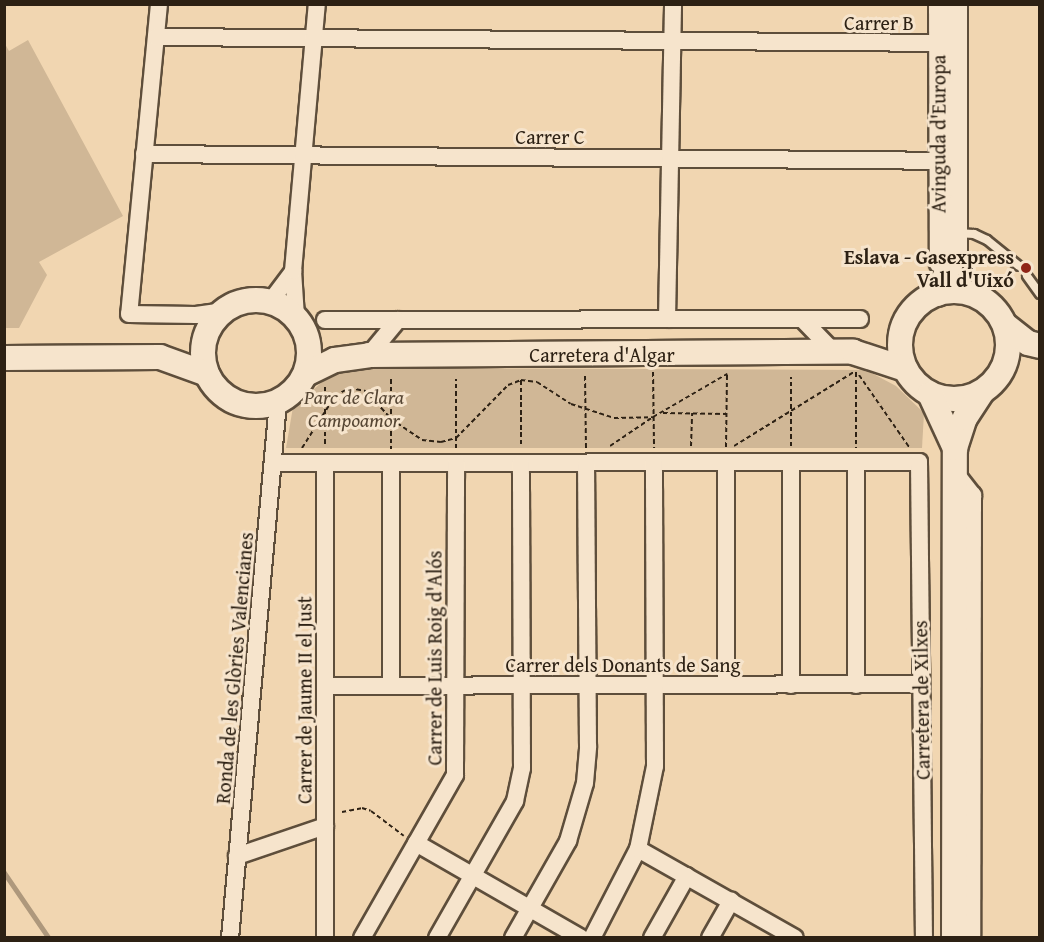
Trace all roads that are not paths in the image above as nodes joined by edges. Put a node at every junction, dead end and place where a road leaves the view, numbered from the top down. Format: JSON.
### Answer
{"nodes":[{"id":1,"x":159,"y":4,"type":"edge"},
{"id":2,"x":317,"y":4,"type":"edge"},
{"id":3,"x":673,"y":4,"type":"edge"},
{"id":4,"x":937,"y":4,"type":"edge"},
{"id":5,"x":955,"y":4,"type":"edge"},
{"id":6,"x":156,"y":37,"type":"junction"},
{"id":7,"x":314,"y":39,"type":"junction"},
{"id":8,"x":672,"y":41,"type":"junction"},
{"id":9,"x":946,"y":43,"type":"junction"},
{"id":10,"x":144,"y":154,"type":"junction"},
{"id":11,"x":303,"y":155,"type":"junction"},
{"id":12,"x":670,"y":158,"type":"junction"},
{"id":13,"x":946,"y":161,"type":"junction"},
{"id":14,"x":949,"y":250,"type":"junction"},
{"id":15,"x":1019,"y":266,"type":"dead end"},
{"id":16,"x":293,"y":271,"type":"junction"},
{"id":17,"x":1027,"y":276,"type":"dead end"},
{"id":18,"x":937,"y":294,"type":"junction"},
{"id":19,"x":1040,"y":294,"type":"edge"},
{"id":20,"x":978,"y":296,"type":"junction"},
{"id":21,"x":270,"y":302,"type":"junction"},
{"id":22,"x":224,"y":311,"type":"junction"},
{"id":23,"x":667,"y":319,"type":"junction"},
{"id":24,"x":802,"y":319,"type":"junction"},
{"id":25,"x":860,"y":319,"type":"dead end"},
{"id":26,"x":398,"y":320,"type":"junction"},
{"id":27,"x":309,"y":324,"type":"junction"},
{"id":28,"x":904,"y":324,"type":"junction"},
{"id":29,"x":1005,"y":325,"type":"junction"},
{"id":30,"x":206,"y":335,"type":"junction"},
{"id":31,"x":1040,"y":346,"type":"edge"},
{"id":32,"x":366,"y":355,"type":"junction"},
{"id":33,"x":1040,"y":356,"type":"edge"},
{"id":34,"x":160,"y":357,"type":"junction"},
{"id":35,"x":4,"y":358,"type":"edge"},
{"id":36,"x":850,"y":360,"type":"junction"},
{"id":37,"x":906,"y":369,"type":"junction"},
{"id":38,"x":1002,"y":372,"type":"junction"},
{"id":39,"x":207,"y":374,"type":"junction"},
{"id":40,"x":315,"y":378,"type":"junction"},
{"id":41,"x":981,"y":393,"type":"junction"},
{"id":42,"x":930,"y":394,"type":"junction"},
{"id":43,"x":278,"y":402,"type":"junction"},
{"id":44,"x":954,"y":460,"type":"junction"},
{"id":45,"x":654,"y":462,"type":"junction"},
{"id":46,"x":726,"y":462,"type":"junction"},
{"id":47,"x":791,"y":462,"type":"junction"},
{"id":48,"x":856,"y":462,"type":"junction"},
{"id":49,"x":274,"y":463,"type":"junction"},
{"id":50,"x":325,"y":463,"type":"junction"},
{"id":51,"x":391,"y":463,"type":"junction"},
{"id":52,"x":456,"y":463,"type":"junction"},
{"id":53,"x":521,"y":463,"type":"junction"},
{"id":54,"x":586,"y":463,"type":"junction"},
{"id":55,"x":920,"y":684,"type":"junction"},
{"id":56,"x":455,"y":685,"type":"junction"},
{"id":57,"x":522,"y":685,"type":"junction"},
{"id":58,"x":588,"y":685,"type":"junction"},
{"id":59,"x":655,"y":685,"type":"junction"},
{"id":60,"x":726,"y":685,"type":"junction"},
{"id":61,"x":790,"y":685,"type":"junction"},
{"id":62,"x":856,"y":685,"type":"junction"},
{"id":63,"x":325,"y":686,"type":"junction"},
{"id":64,"x":391,"y":686,"type":"junction"},
{"id":65,"x":325,"y":820,"type":"junction"},
{"id":66,"x":417,"y":841,"type":"junction"},
{"id":67,"x":638,"y":849,"type":"junction"},
{"id":68,"x":237,"y":856,"type":"junction"},
{"id":69,"x":473,"y":875,"type":"junction"},
{"id":70,"x":687,"y":876,"type":"junction"},
{"id":71,"x":731,"y":901,"type":"junction"},
{"id":72,"x":530,"y":908,"type":"junction"},
{"id":73,"x":767,"y":931,"type":"edge"},
{"id":74,"x":230,"y":938,"type":"edge"},
{"id":75,"x":325,"y":938,"type":"edge"},
{"id":76,"x":362,"y":938,"type":"edge"},
{"id":77,"x":437,"y":938,"type":"edge"},
{"id":78,"x":513,"y":938,"type":"edge"},
{"id":79,"x":581,"y":938,"type":"edge"},
{"id":80,"x":592,"y":938,"type":"edge"},
{"id":81,"x":652,"y":938,"type":"edge"},
{"id":82,"x":710,"y":938,"type":"edge"},
{"id":83,"x":795,"y":938,"type":"edge"},
{"id":84,"x":924,"y":938,"type":"edge"},
{"id":85,"x":954,"y":938,"type":"edge"},
{"id":86,"x":972,"y":938,"type":"edge"}],
"edges":[{"from":1,"to":6,"type":"street"},
{"from":2,"to":7,"type":"street"},
{"from":3,"to":8,"type":"street"},
{"from":4,"to":9,"type":"street","name":"Avinguda d'Europa"},
{"from":5,"to":9,"type":"main road","name":"Avinguda d'Europa"},
{"from":6,"to":7,"type":"street","name":"Carrer B"},
{"from":6,"to":10,"type":"street"},
{"from":7,"to":8,"type":"street","name":"Carrer B"},
{"from":7,"to":11,"type":"street"},
{"from":8,"to":9,"type":"street","name":"Carrer B"},
{"from":8,"to":12,"type":"street"},
{"from":9,"to":13,"type":"main road","name":"Avinguda d'Europa"},
{"from":10,"to":11,"type":"street","name":"Carrer C"},
{"from":10,"to":22,"type":"street"},
{"from":11,"to":12,"type":"street","name":"Carrer C"},
{"from":11,"to":16,"type":"street"},
{"from":12,"to":13,"type":"street","name":"Carrer C"},
{"from":12,"to":23,"type":"street"},
{"from":13,"to":14,"type":"main road","name":"Avinguda d'Europa"},
{"from":13,"to":14,"type":"street","name":"Avinguda d'Europa"},
{"from":14,"to":15,"type":"lane"},
{"from":14,"to":18,"type":"main road","name":"Avinguda d'Europa"},
{"from":14,"to":20,"type":"main road","name":"Avinguda d'Europa"},
{"from":16,"to":21,"type":"street"},
{"from":16,"to":27,"type":"street"},
{"from":17,"to":19,"type":"lane"},
{"from":18,"to":20,"type":"main road"},
{"from":18,"to":28,"type":"main road"},
{"from":20,"to":29,"type":"main road"},
{"from":21,"to":22,"type":"main road"},
{"from":21,"to":27,"type":"main road"},
{"from":22,"to":30,"type":"main road"},
{"from":23,"to":24,"type":"street","name":"Carretera d'Algar"},
{"from":23,"to":26,"type":"street","name":"Carretera d'Algar"},
{"from":24,"to":25,"type":"street","name":"Carretera d'Algar"},
{"from":24,"to":36,"type":"street","name":"Carretera d'Algar"},
{"from":26,"to":27,"type":"street","name":"Carretera d'Algar"},
{"from":26,"to":32,"type":"street"},
{"from":27,"to":32,"type":"main road","name":"Carretera d'Algar"},
{"from":27,"to":40,"type":"main road"},
{"from":28,"to":36,"type":"main road","name":"Carretera d'Algar"},
{"from":28,"to":37,"type":"main road"},
{"from":29,"to":31,"type":"main road"},
{"from":29,"to":38,"type":"main road"},
{"from":30,"to":34,"type":"main road"},
{"from":30,"to":39,"type":"main road"},
{"from":32,"to":36,"type":"main road","name":"Carretera d'Algar"},
{"from":32,"to":40,"type":"main road","name":"Carretera d'Algar"},
{"from":33,"to":38,"type":"main road"},
{"from":34,"to":35,"type":"main road"},
{"from":34,"to":39,"type":"main road"},
{"from":36,"to":37,"type":"main road","name":"Carretera d'Algar"},
{"from":37,"to":42,"type":"main road"},
{"from":38,"to":41,"type":"main road"},
{"from":39,"to":43,"type":"main road"},
{"from":40,"to":43,"type":"main road"},
{"from":41,"to":42,"type":"main road"},
{"from":41,"to":44,"type":"main road","name":"Carretera de Xilxes"},
{"from":42,"to":44,"type":"main road","name":"Carretera de Xilxes"},
{"from":43,"to":49,"type":"street","name":"Ronda de les Glòries Valencianes"},
{"from":44,"to":85,"type":"main road","name":"Carretera de Xilxes"},
{"from":44,"to":86,"type":"street","name":"Carretera de Xilxes"},
{"from":45,"to":46,"type":"street"},
{"from":45,"to":54,"type":"street"},
{"from":45,"to":59,"type":"street"},
{"from":46,"to":47,"type":"street"},
{"from":46,"to":60,"type":"street"},
{"from":47,"to":48,"type":"street"},
{"from":47,"to":61,"type":"street"},
{"from":48,"to":55,"type":"street","name":"Carretera de Xilxes"},
{"from":48,"to":62,"type":"street"},
{"from":49,"to":50,"type":"street"},
{"from":49,"to":68,"type":"street","name":"Ronda de les Glòries Valencianes"},
{"from":50,"to":51,"type":"street"},
{"from":50,"to":63,"type":"street","name":"Carrer de Jaume II el Just"},
{"from":51,"to":52,"type":"street"},
{"from":51,"to":64,"type":"street"},
{"from":52,"to":53,"type":"street"},
{"from":52,"to":56,"type":"street","name":"Carrer de Luis Roig d'Alós"},
{"from":53,"to":54,"type":"street"},
{"from":53,"to":57,"type":"street"},
{"from":54,"to":58,"type":"street"},
{"from":55,"to":62,"type":"street","name":"Carrer dels Donants de Sang"},
{"from":55,"to":84,"type":"street","name":"Carretera de Xilxes"},
{"from":56,"to":57,"type":"street","name":"Carrer dels Donants de Sang"},
{"from":56,"to":64,"type":"street","name":"Carrer dels Donants de Sang"},
{"from":56,"to":66,"type":"street","name":"Carrer de Luis Roig d'Alós"},
{"from":57,"to":58,"type":"street","name":"Carrer dels Donants de Sang"},
{"from":57,"to":69,"type":"street"},
{"from":58,"to":59,"type":"street","name":"Carrer dels Donants de Sang"},
{"from":58,"to":72,"type":"street"},
{"from":59,"to":60,"type":"street","name":"Carrer dels Donants de Sang"},
{"from":59,"to":67,"type":"street"},
{"from":60,"to":61,"type":"street","name":"Carrer dels Donants de Sang"},
{"from":61,"to":62,"type":"street","name":"Carrer dels Donants de Sang"},
{"from":63,"to":64,"type":"street","name":"Carrer dels Donants de Sang"},
{"from":63,"to":65,"type":"street","name":"Carrer de Jaume II el Just"},
{"from":65,"to":68,"type":"street"},
{"from":65,"to":75,"type":"street","name":"Carrer de Jaume II el Just"},
{"from":66,"to":69,"type":"street"},
{"from":66,"to":76,"type":"street","name":"Carrer de Luis Roig d'Alós"},
{"from":67,"to":70,"type":"street"},
{"from":67,"to":80,"type":"street"},
{"from":68,"to":74,"type":"street","name":"Ronda de les Glòries Valencianes"},
{"from":69,"to":72,"type":"street"},
{"from":69,"to":77,"type":"street"},
{"from":70,"to":71,"type":"street"},
{"from":70,"to":81,"type":"street"},
{"from":71,"to":73,"type":"street"},
{"from":71,"to":82,"type":"street"},
{"from":72,"to":78,"type":"street"},
{"from":72,"to":79,"type":"street"},
{"from":73,"to":83,"type":"street"}]}
